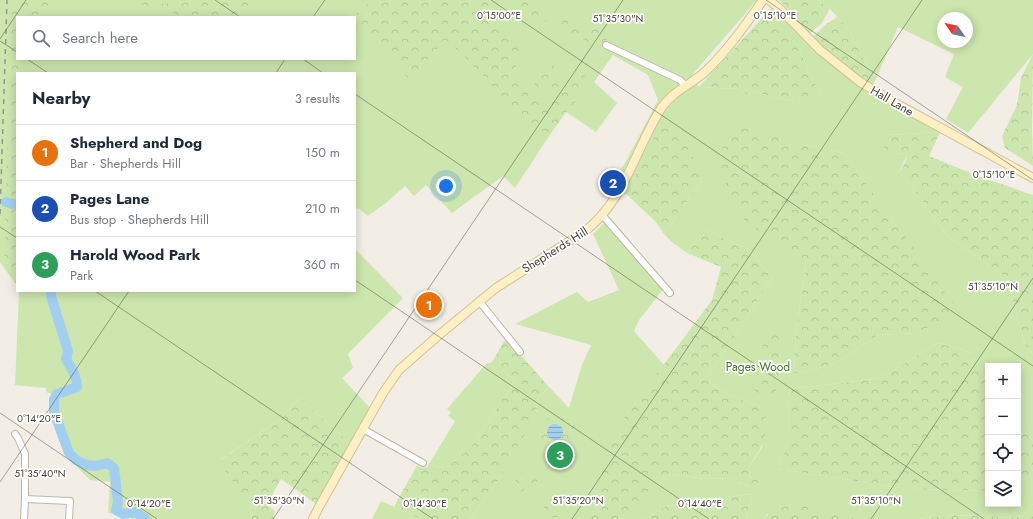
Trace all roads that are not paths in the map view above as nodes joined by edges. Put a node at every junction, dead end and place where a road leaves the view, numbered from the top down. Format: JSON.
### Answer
{"nodes":[{"id":1,"x":763,"y":0,"type":"edge"},
{"id":2,"x":769,"y":0,"type":"edge"},
{"id":3,"x":606,"y":46,"type":"dead end"},
{"id":4,"x":683,"y":83,"type":"junction"},
{"id":5,"x":1033,"y":178,"type":"edge"},
{"id":6,"x":603,"y":216,"type":"junction"},
{"id":7,"x":670,"y":293,"type":"dead end"},
{"id":8,"x":479,"y":301,"type":"junction"},
{"id":9,"x":520,"y":352,"type":"dead end"},
{"id":10,"x":363,"y":429,"type":"junction"},
{"id":11,"x":15,"y":434,"type":"dead end"},
{"id":12,"x":423,"y":463,"type":"dead end"},
{"id":13,"x":25,"y":499,"type":"junction"},
{"id":14,"x":24,"y":519,"type":"edge"},
{"id":15,"x":69,"y":519,"type":"edge"},
{"id":16,"x":313,"y":519,"type":"edge"}],
"edges":[{"from":1,"to":4,"type":"street","name":"Shepherds Hill"},
{"from":2,"to":5,"type":"street","name":"Hall Lane"},
{"from":3,"to":4,"type":"street"},
{"from":4,"to":6,"type":"street","name":"Shepherds Hill"},
{"from":6,"to":7,"type":"street"},
{"from":6,"to":8,"type":"street","name":"Shepherds Hill"},
{"from":8,"to":9,"type":"street"},
{"from":8,"to":10,"type":"street","name":"Shepherds Hill"},
{"from":10,"to":12,"type":"street"},
{"from":10,"to":16,"type":"street","name":"Shepherds Hill"},
{"from":11,"to":13,"type":"street"},
{"from":13,"to":14,"type":"street"},
{"from":13,"to":15,"type":"street"}]}
